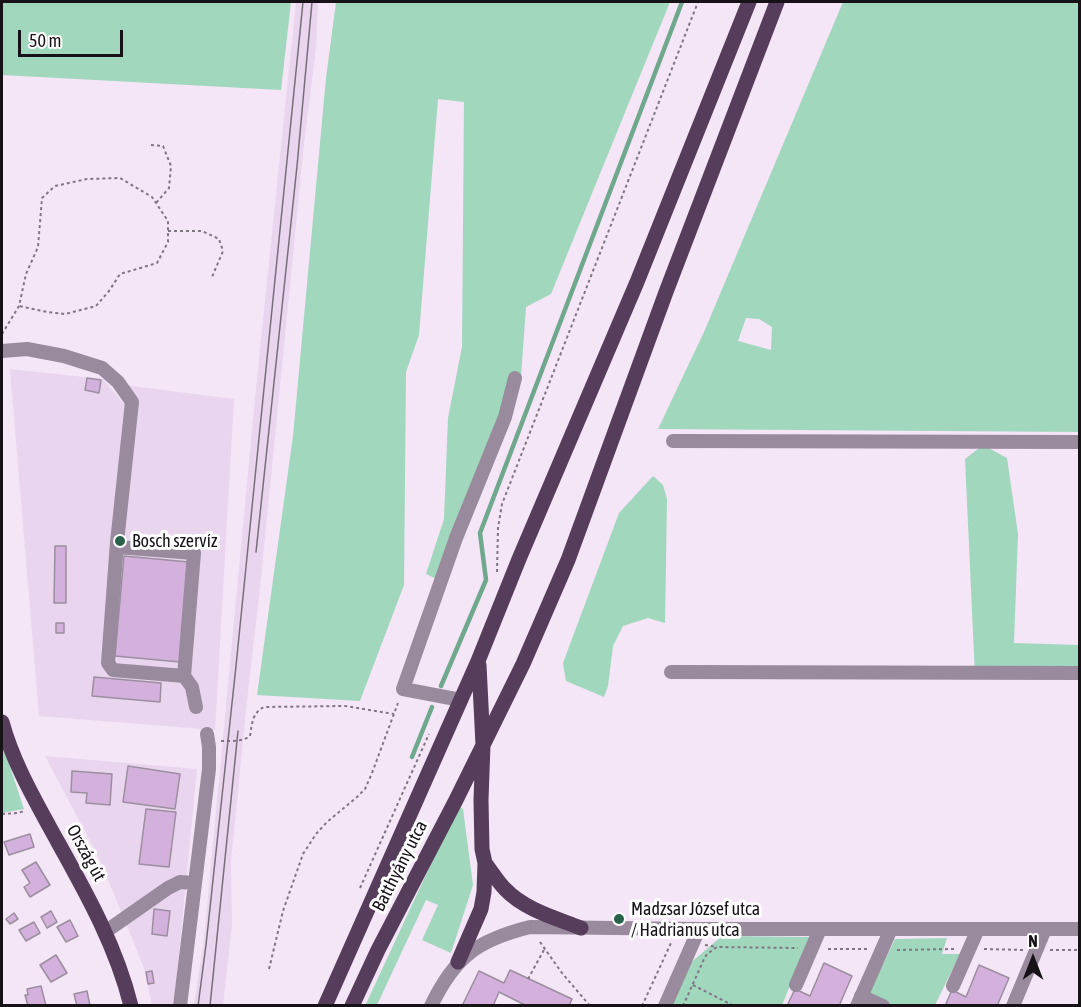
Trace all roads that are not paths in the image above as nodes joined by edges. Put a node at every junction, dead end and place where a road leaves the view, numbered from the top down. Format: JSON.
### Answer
{"nodes":[{"id":1,"x":749,"y":2,"type":"edge"},
{"id":2,"x":777,"y":2,"type":"edge"},
{"id":3,"x":2,"y":351,"type":"edge"},
{"id":4,"x":515,"y":378,"type":"dead end"},
{"id":5,"x":674,"y":441,"type":"dead end"},
{"id":6,"x":1080,"y":442,"type":"edge"},
{"id":7,"x":117,"y":547,"type":"junction"},
{"id":8,"x":478,"y":661,"type":"junction"},
{"id":9,"x":671,"y":672,"type":"dead end"},
{"id":10,"x":1080,"y":673,"type":"edge"},
{"id":11,"x":184,"y":676,"type":"junction"},
{"id":12,"x":461,"y":700,"type":"junction"},
{"id":13,"x":196,"y":707,"type":"dead end"},
{"id":14,"x":2,"y":722,"type":"edge"},
{"id":15,"x":207,"y":734,"type":"dead end"},
{"id":16,"x":483,"y":745,"type":"junction"},
{"id":17,"x":485,"y":863,"type":"junction"},
{"id":18,"x":195,"y":883,"type":"junction"},
{"id":19,"x":581,"y":928,"type":"junction"},
{"id":20,"x":699,"y":929,"type":"junction"},
{"id":21,"x":820,"y":929,"type":"junction"},
{"id":22,"x":891,"y":929,"type":"junction"},
{"id":23,"x":978,"y":929,"type":"junction"},
{"id":24,"x":1045,"y":929,"type":"junction"},
{"id":25,"x":1080,"y":929,"type":"edge"},
{"id":26,"x":105,"y":932,"type":"junction"},
{"id":27,"x":458,"y":962,"type":"junction"},
{"id":28,"x":796,"y":985,"type":"dead end"},
{"id":29,"x":953,"y":986,"type":"dead end"},
{"id":30,"x":859,"y":1001,"type":"edge"},
{"id":31,"x":131,"y":1005,"type":"edge"},
{"id":32,"x":180,"y":1005,"type":"edge"},
{"id":33,"x":325,"y":1005,"type":"edge"},
{"id":34,"x":352,"y":1005,"type":"edge"},
{"id":35,"x":431,"y":1005,"type":"edge"},
{"id":36,"x":664,"y":1005,"type":"edge"},
{"id":37,"x":882,"y":1005,"type":"edge"},
{"id":38,"x":1013,"y":1005,"type":"edge"}],
"edges":[{"from":1,"to":8,"type":"main road","name":"Batthyány utca"},
{"from":2,"to":16,"type":"main road","name":"Batthyány utca"},
{"from":3,"to":7,"type":"street"},
{"from":4,"to":12,"type":"street"},
{"from":5,"to":6,"type":"street"},
{"from":7,"to":11,"type":"street"},
{"from":7,"to":11,"type":"street"},
{"from":8,"to":12,"type":"main road","name":"Batthyány utca"},
{"from":8,"to":16,"type":"main road"},
{"from":9,"to":10,"type":"street"},
{"from":11,"to":13,"type":"street"},
{"from":12,"to":33,"type":"main road","name":"Batthyány utca"},
{"from":14,"to":26,"type":"main road","name":"Ország út"},
{"from":15,"to":18,"type":"street"},
{"from":16,"to":17,"type":"main road"},
{"from":16,"to":34,"type":"main road","name":"Batthyány utca"},
{"from":17,"to":19,"type":"main road"},
{"from":17,"to":27,"type":"main road"},
{"from":18,"to":26,"type":"street"},
{"from":18,"to":32,"type":"street"},
{"from":19,"to":20,"type":"street"},
{"from":19,"to":27,"type":"street"},
{"from":20,"to":21,"type":"street"},
{"from":20,"to":36,"type":"street"},
{"from":21,"to":22,"type":"street"},
{"from":21,"to":28,"type":"street"},
{"from":22,"to":23,"type":"street"},
{"from":22,"to":30,"type":"street"},
{"from":23,"to":24,"type":"street"},
{"from":23,"to":29,"type":"street"},
{"from":24,"to":25,"type":"street"},
{"from":24,"to":38,"type":"street"},
{"from":26,"to":31,"type":"main road","name":"Ország út"},
{"from":27,"to":35,"type":"street"},
{"from":30,"to":37,"type":"street"}]}
